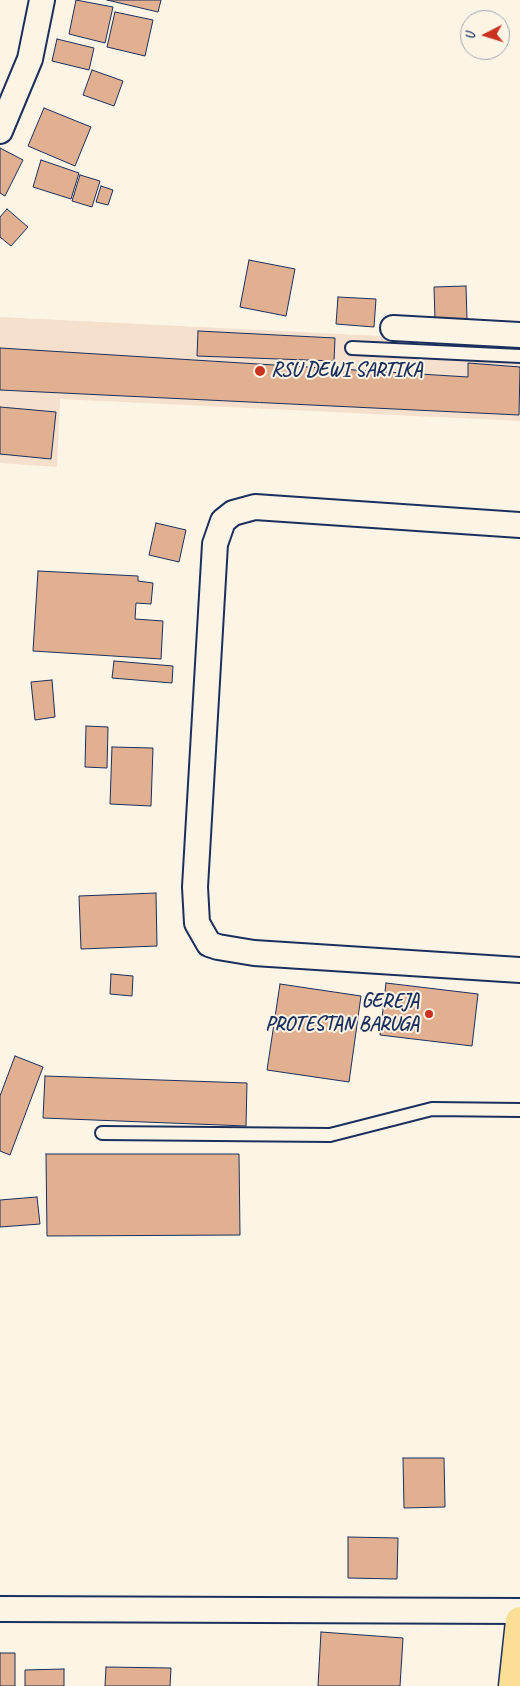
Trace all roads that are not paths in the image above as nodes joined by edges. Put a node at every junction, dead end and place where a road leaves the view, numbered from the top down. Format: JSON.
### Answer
{"nodes":[{"id":1,"x":42,"y":0,"type":"edge"},
{"id":2,"x":0,"y":131,"type":"edge"},
{"id":3,"x":393,"y":328,"type":"dead end"},
{"id":4,"x":520,"y":335,"type":"edge"},
{"id":5,"x":352,"y":348,"type":"dead end"},
{"id":6,"x":520,"y":356,"type":"edge"},
{"id":7,"x":520,"y":526,"type":"edge"},
{"id":8,"x":520,"y":970,"type":"edge"},
{"id":9,"x":520,"y":1110,"type":"edge"},
{"id":10,"x":102,"y":1133,"type":"dead end"},
{"id":11,"x":0,"y":1609,"type":"edge"},
{"id":12,"x":520,"y":1611,"type":"edge"},
{"id":13,"x":520,"y":1621,"type":"edge"},
{"id":14,"x":513,"y":1686,"type":"edge"}],
"edges":[{"from":1,"to":2,"type":"street"},
{"from":3,"to":4,"type":"street"},
{"from":5,"to":6,"type":"lane"},
{"from":7,"to":8,"type":"street"},
{"from":9,"to":10,"type":"lane"},
{"from":11,"to":12,"type":"street"},
{"from":13,"to":14,"type":"highway"}]}
